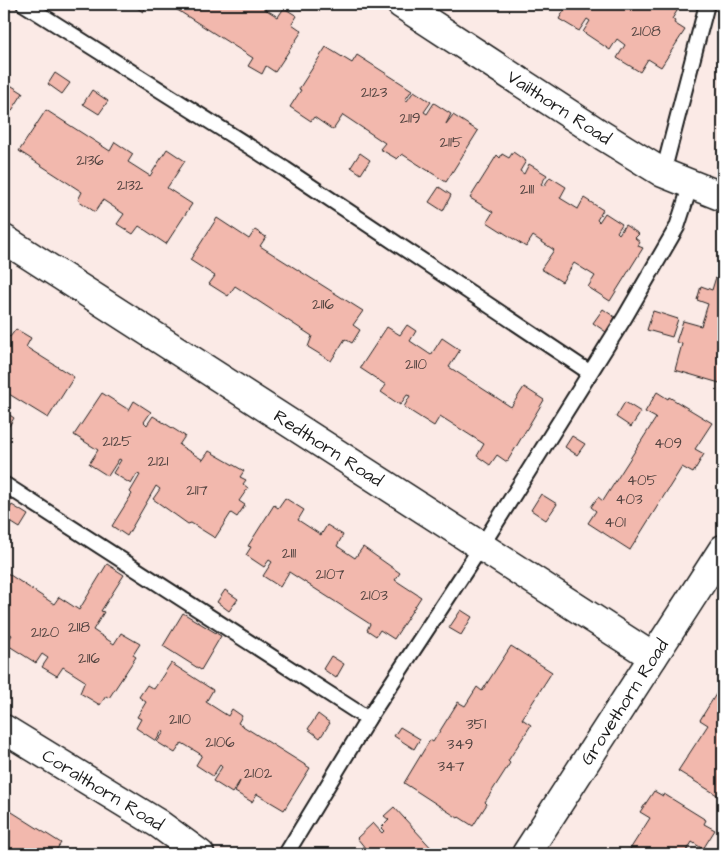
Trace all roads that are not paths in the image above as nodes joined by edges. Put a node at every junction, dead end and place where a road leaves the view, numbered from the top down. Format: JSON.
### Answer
{"nodes":[{"id":1,"x":24,"y":4,"type":"edge"},
{"id":2,"x":401,"y":4,"type":"edge"},
{"id":3,"x":707,"y":4,"type":"edge"},
{"id":4,"x":663,"y":173,"type":"junction"},
{"id":5,"x":691,"y":184,"type":"junction"},
{"id":6,"x":723,"y":196,"type":"edge"},
{"id":7,"x":4,"y":239,"type":"edge"},
{"id":8,"x":588,"y":372,"type":"junction"},
{"id":9,"x":4,"y":484,"type":"edge"},
{"id":10,"x":481,"y":547,"type":"junction"},
{"id":11,"x":723,"y":549,"type":"edge"},
{"id":12,"x":653,"y":657,"type":"junction"},
{"id":13,"x":368,"y":720,"type":"junction"},
{"id":14,"x":4,"y":729,"type":"edge"},
{"id":15,"x":200,"y":854,"type":"edge"},
{"id":16,"x":286,"y":854,"type":"edge"},
{"id":17,"x":526,"y":854,"type":"edge"}],
"edges":[{"from":1,"to":8,"type":"lane"},
{"from":2,"to":4,"type":"street","name":"Vailthorn Road"},
{"from":3,"to":4,"type":"lane"},
{"from":4,"to":5,"type":"street","name":"Vailthorn Road"},
{"from":5,"to":6,"type":"street","name":"Vailthorn Road"},
{"from":5,"to":8,"type":"lane"},
{"from":7,"to":10,"type":"street","name":"Redthorn Road"},
{"from":8,"to":10,"type":"lane"},
{"from":9,"to":13,"type":"lane"},
{"from":10,"to":12,"type":"street","name":"Redthorn Road"},
{"from":10,"to":13,"type":"lane"},
{"from":11,"to":12,"type":"street","name":"Grovethorn Road"},
{"from":12,"to":17,"type":"street","name":"Grovethorn Road"},
{"from":13,"to":16,"type":"lane"},
{"from":14,"to":15,"type":"street","name":"Coralthorn Road"}]}
